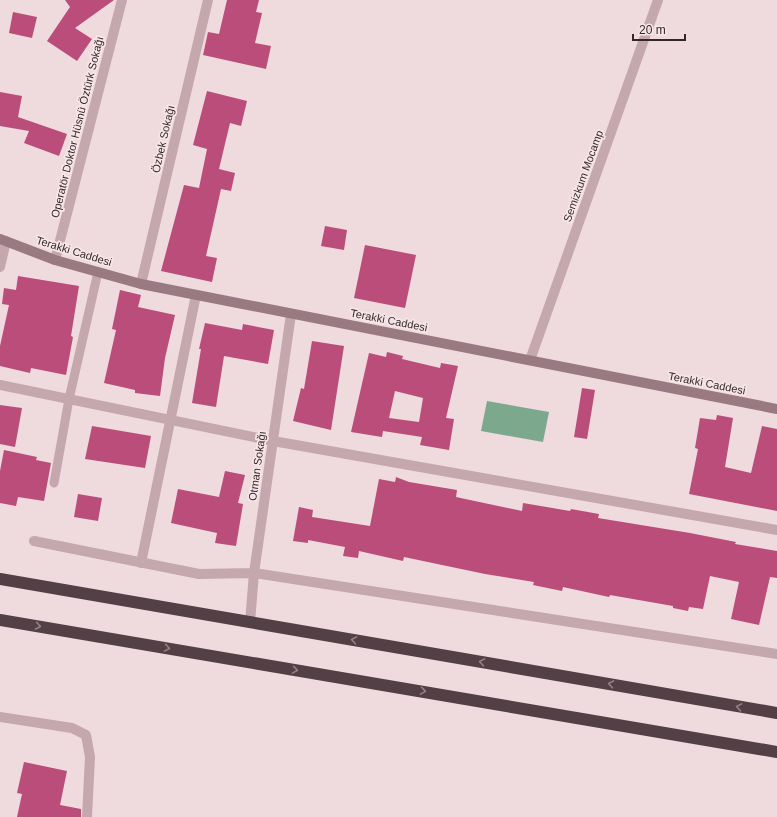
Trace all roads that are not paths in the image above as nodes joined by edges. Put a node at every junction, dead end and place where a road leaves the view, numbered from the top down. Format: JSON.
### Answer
{"nodes":[{"id":1,"x":122,"y":0,"type":"edge"},
{"id":2,"x":208,"y":0,"type":"edge"},
{"id":3,"x":658,"y":0,"type":"edge"},
{"id":4,"x":3,"y":240,"type":"edge"},
{"id":5,"x":55,"y":260,"type":"junction"},
{"id":6,"x":0,"y":267,"type":"edge"},
{"id":7,"x":98,"y":272,"type":"junction"},
{"id":8,"x":141,"y":284,"type":"junction"},
{"id":9,"x":196,"y":295,"type":"junction"},
{"id":10,"x":291,"y":314,"type":"junction"},
{"id":11,"x":530,"y":360,"type":"junction"},
{"id":12,"x":0,"y":385,"type":"edge"},
{"id":13,"x":69,"y":399,"type":"junction"},
{"id":14,"x":777,"y":409,"type":"edge"},
{"id":15,"x":170,"y":420,"type":"junction"},
{"id":16,"x":273,"y":441,"type":"junction"},
{"id":17,"x":54,"y":483,"type":"dead end"},
{"id":18,"x":777,"y":530,"type":"edge"},
{"id":19,"x":34,"y":541,"type":"dead end"},
{"id":20,"x":141,"y":563,"type":"junction"},
{"id":21,"x":254,"y":573,"type":"junction"},
{"id":22,"x":0,"y":580,"type":"edge"},
{"id":23,"x":0,"y":620,"type":"edge"},
{"id":24,"x":250,"y":622,"type":"junction"},
{"id":25,"x":777,"y":654,"type":"edge"},
{"id":26,"x":777,"y":713,"type":"edge"},
{"id":27,"x":0,"y":717,"type":"edge"},
{"id":28,"x":777,"y":752,"type":"edge"},
{"id":29,"x":86,"y":817,"type":"edge"}],
"edges":[{"from":1,"to":5,"type":"street","name":"Operatör Doktor Hüsnü Öztürk Sokağı"},
{"from":2,"to":8,"type":"street","name":"Özbek Sokağı"},
{"from":3,"to":11,"type":"street","name":"Semizkum Mocamp"},
{"from":4,"to":5,"type":"street","name":"Terakki Caddesi"},
{"from":4,"to":6,"type":"street"},
{"from":5,"to":7,"type":"street","name":"Terakki Caddesi"},
{"from":7,"to":8,"type":"street","name":"Terakki Caddesi"},
{"from":7,"to":13,"type":"lane"},
{"from":8,"to":9,"type":"street","name":"Terakki Caddesi"},
{"from":9,"to":10,"type":"street","name":"Terakki Caddesi"},
{"from":9,"to":15,"type":"street"},
{"from":10,"to":11,"type":"street","name":"Terakki Caddesi"},
{"from":10,"to":16,"type":"street","name":"Otman Sokağı"},
{"from":11,"to":14,"type":"street","name":"Terakki Caddesi"},
{"from":12,"to":13,"type":"street"},
{"from":13,"to":15,"type":"street"},
{"from":13,"to":17,"type":"lane"},
{"from":15,"to":16,"type":"street"},
{"from":15,"to":20,"type":"street"},
{"from":16,"to":18,"type":"street"},
{"from":16,"to":21,"type":"street","name":"Otman Sokağı"},
{"from":19,"to":20,"type":"street"},
{"from":20,"to":21,"type":"street"},
{"from":21,"to":24,"type":"street","name":"Otman Sokağı"},
{"from":21,"to":25,"type":"street"},
{"from":22,"to":24,"type":"highway"},
{"from":23,"to":28,"type":"highway","one_way":true},
{"from":26,"to":24,"type":"highway","one_way":true},
{"from":27,"to":29,"type":"street"}]}
